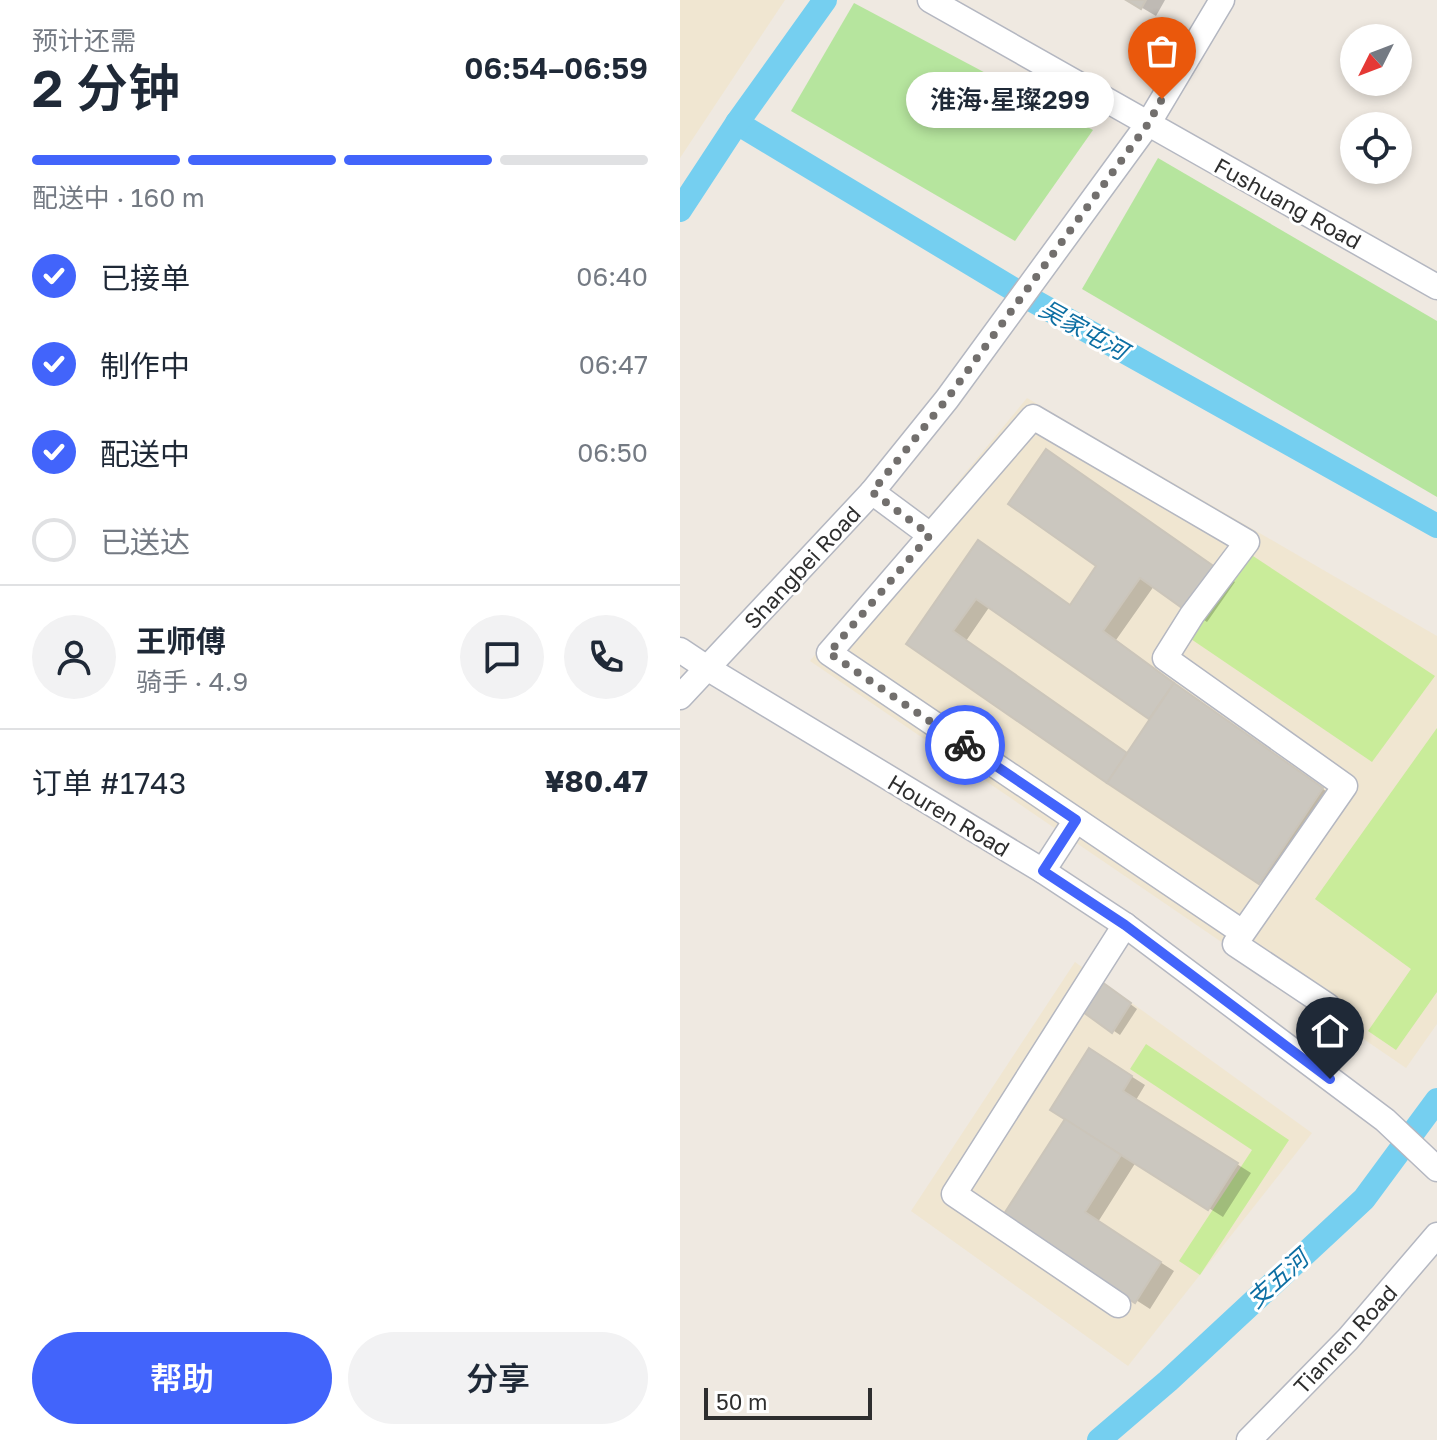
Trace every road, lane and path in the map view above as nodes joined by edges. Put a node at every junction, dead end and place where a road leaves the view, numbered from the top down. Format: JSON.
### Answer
{"nodes":[{"id":1,"x":930,"y":0,"type":"edge"},
{"id":2,"x":1222,"y":0,"type":"edge"},
{"id":3,"x":1148,"y":124,"type":"junction"},
{"id":4,"x":1437,"y":287,"type":"edge"},
{"id":5,"x":872,"y":492,"type":"junction"},
{"id":6,"x":930,"y":535,"type":"junction"},
{"id":7,"x":680,"y":650,"type":"edge"},
{"id":8,"x":707,"y":668,"type":"junction"},
{"id":9,"x":680,"y":697,"type":"edge"},
{"id":10,"x":1076,"y":820,"type":"junction"},
{"id":11,"x":1043,"y":871,"type":"junction"},
{"id":12,"x":1125,"y":925,"type":"junction"},
{"id":13,"x":1242,"y":932,"type":"junction"},
{"id":14,"x":1328,"y":1006,"type":"dead end"},
{"id":15,"x":1436,"y":1168,"type":"edge"},
{"id":16,"x":1437,"y":1235,"type":"edge"},
{"id":17,"x":1118,"y":1305,"type":"dead end"},
{"id":18,"x":1249,"y":1440,"type":"edge"}],
"edges":[{"from":1,"to":3,"type":"street","name":"Fushuang Road"},
{"from":2,"to":3,"type":"street","name":"Shangbei Road"},
{"from":3,"to":4,"type":"street","name":"Fushuang Road"},
{"from":3,"to":5,"type":"street","name":"Shangbei Road"},
{"from":5,"to":6,"type":"street"},
{"from":5,"to":8,"type":"street","name":"Shangbei Road"},
{"from":6,"to":10,"type":"street"},
{"from":6,"to":13,"type":"street"},
{"from":7,"to":8,"type":"street","name":"Houren Road"},
{"from":8,"to":9,"type":"street","name":"Shangbei Road"},
{"from":8,"to":11,"type":"street","name":"Houren Road"},
{"from":10,"to":11,"type":"street"},
{"from":10,"to":13,"type":"street"},
{"from":11,"to":12,"type":"street","name":"Houren Road"},
{"from":12,"to":15,"type":"street","name":"Houren Road"},
{"from":12,"to":17,"type":"street"},
{"from":13,"to":14,"type":"street"},
{"from":16,"to":18,"type":"street","name":"Tianren Road"}]}
